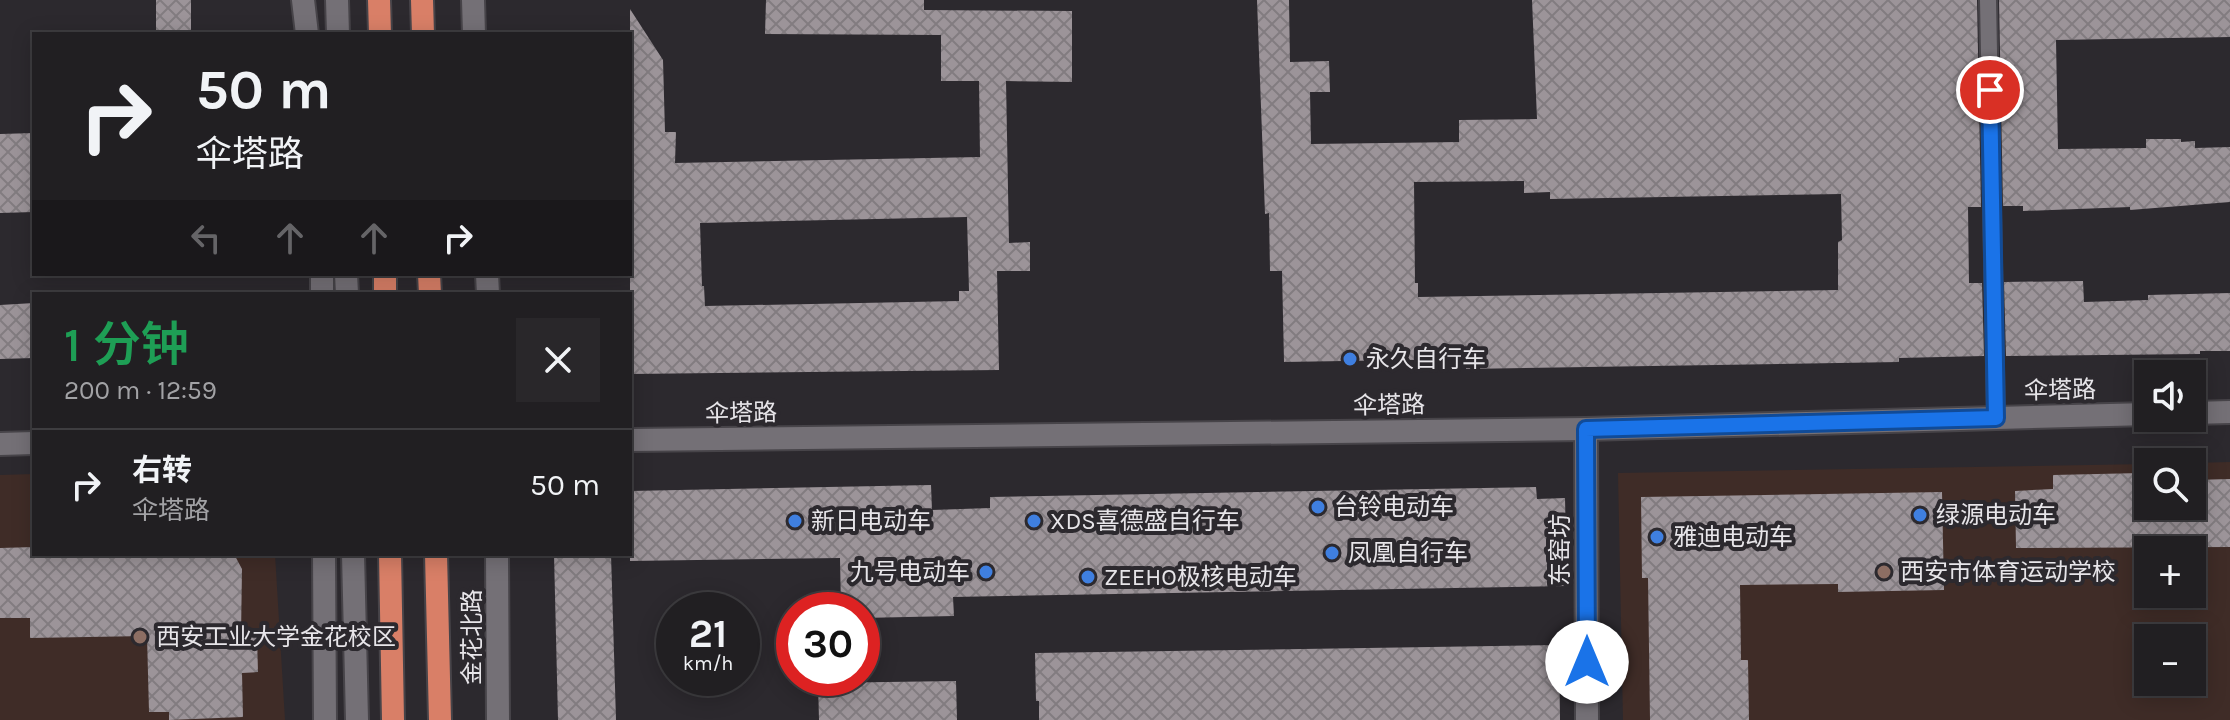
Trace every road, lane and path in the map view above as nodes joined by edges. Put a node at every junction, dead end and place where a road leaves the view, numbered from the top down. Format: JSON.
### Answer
{"nodes":[{"id":1,"x":303,"y":0,"type":"edge"},
{"id":2,"x":337,"y":0,"type":"edge"},
{"id":3,"x":379,"y":0,"type":"edge"},
{"id":4,"x":422,"y":0,"type":"edge"},
{"id":5,"x":473,"y":0,"type":"edge"},
{"id":6,"x":1988,"y":0,"type":"edge"},
{"id":7,"x":307,"y":32,"type":"edge"},
{"id":8,"x":338,"y":32,"type":"edge"},
{"id":9,"x":380,"y":32,"type":"edge"},
{"id":10,"x":423,"y":32,"type":"edge"},
{"id":11,"x":474,"y":32,"type":"edge"},
{"id":12,"x":2230,"y":412,"type":"edge"},
{"id":13,"x":2206,"y":413,"type":"edge"},
{"id":14,"x":2134,"y":414,"type":"edge"},
{"id":15,"x":1996,"y":418,"type":"junction"},
{"id":16,"x":1586,"y":429,"type":"junction"},
{"id":17,"x":632,"y":440,"type":"edge"},
{"id":18,"x":32,"y":443,"type":"edge"},
{"id":19,"x":0,"y":444,"type":"edge"},
{"id":20,"x":324,"y":556,"type":"edge"},
{"id":21,"x":353,"y":556,"type":"edge"},
{"id":22,"x":390,"y":556,"type":"edge"},
{"id":23,"x":436,"y":556,"type":"edge"},
{"id":24,"x":497,"y":556,"type":"edge"},
{"id":25,"x":325,"y":720,"type":"edge"},
{"id":26,"x":357,"y":720,"type":"edge"},
{"id":27,"x":393,"y":720,"type":"edge"},
{"id":28,"x":440,"y":720,"type":"edge"},
{"id":29,"x":498,"y":720,"type":"edge"},
{"id":30,"x":1587,"y":720,"type":"edge"}],
"edges":[{"from":1,"to":7,"type":"street"},
{"from":2,"to":8,"type":"street"},
{"from":3,"to":9,"type":"highway"},
{"from":4,"to":10,"type":"highway"},
{"from":5,"to":11,"type":"street"},
{"from":6,"to":15,"type":"lane"},
{"from":12,"to":13,"type":"street"},
{"from":14,"to":15,"type":"street","name":"伞塔路"},
{"from":15,"to":16,"type":"street","name":"伞塔路"},
{"from":16,"to":17,"type":"street","name":"伞塔路"},
{"from":16,"to":30,"type":"street","name":"东窑坊"},
{"from":18,"to":19,"type":"street"},
{"from":20,"to":25,"type":"street"},
{"from":21,"to":26,"type":"street"},
{"from":22,"to":27,"type":"highway"},
{"from":23,"to":28,"type":"highway"},
{"from":24,"to":29,"type":"street","name":"金花北路"}]}
